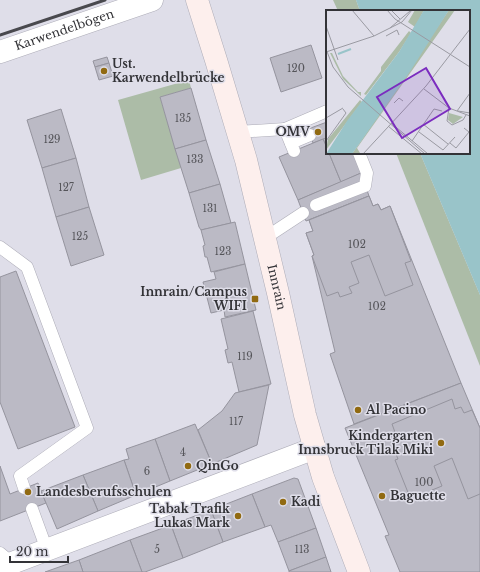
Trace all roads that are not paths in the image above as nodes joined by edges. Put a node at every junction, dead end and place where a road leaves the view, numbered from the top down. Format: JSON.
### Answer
{"nodes":[{"id":1,"x":152,"y":0,"type":"edge"},
{"id":2,"x":197,"y":0,"type":"edge"},
{"id":3,"x":0,"y":52,"type":"edge"},
{"id":4,"x":326,"y":111,"type":"edge"},
{"id":5,"x":285,"y":129,"type":"junction"},
{"id":6,"x":238,"y":132,"type":"junction"},
{"id":7,"x":310,"y":135,"type":"dead end"},
{"id":8,"x":359,"y":154,"type":"edge"},
{"id":9,"x":316,"y":205,"type":"dead end"},
{"id":10,"x":303,"y":213,"type":"dead end"},
{"id":11,"x":265,"y":238,"type":"junction"},
{"id":12,"x":0,"y":247,"type":"edge"},
{"id":13,"x":13,"y":256,"type":"junction"},
{"id":14,"x":0,"y":261,"type":"edge"},
{"id":15,"x":315,"y":448,"type":"junction"},
{"id":16,"x":24,"y":488,"type":"dead end"},
{"id":17,"x":32,"y":508,"type":"dead end"},
{"id":18,"x":47,"y":550,"type":"junction"},
{"id":19,"x":4,"y":562,"type":"edge"},
{"id":20,"x":359,"y":572,"type":"edge"}],
"edges":[{"from":1,"to":3,"type":"street","name":"Karwendelbögen"},
{"from":2,"to":6,"type":"main road","name":"Innrain"},
{"from":4,"to":5,"type":"lane"},
{"from":5,"to":6,"type":"lane"},
{"from":5,"to":7,"type":"lane"},
{"from":6,"to":11,"type":"main road","name":"Innrain"},
{"from":8,"to":9,"type":"lane"},
{"from":10,"to":11,"type":"lane"},
{"from":11,"to":15,"type":"main road","name":"Innrain"},
{"from":12,"to":13,"type":"lane"},
{"from":13,"to":14,"type":"lane"},
{"from":13,"to":16,"type":"lane"},
{"from":15,"to":18,"type":"street"},
{"from":15,"to":20,"type":"main road","name":"Innrain"},
{"from":17,"to":18,"type":"lane"},
{"from":18,"to":19,"type":"street"}]}
